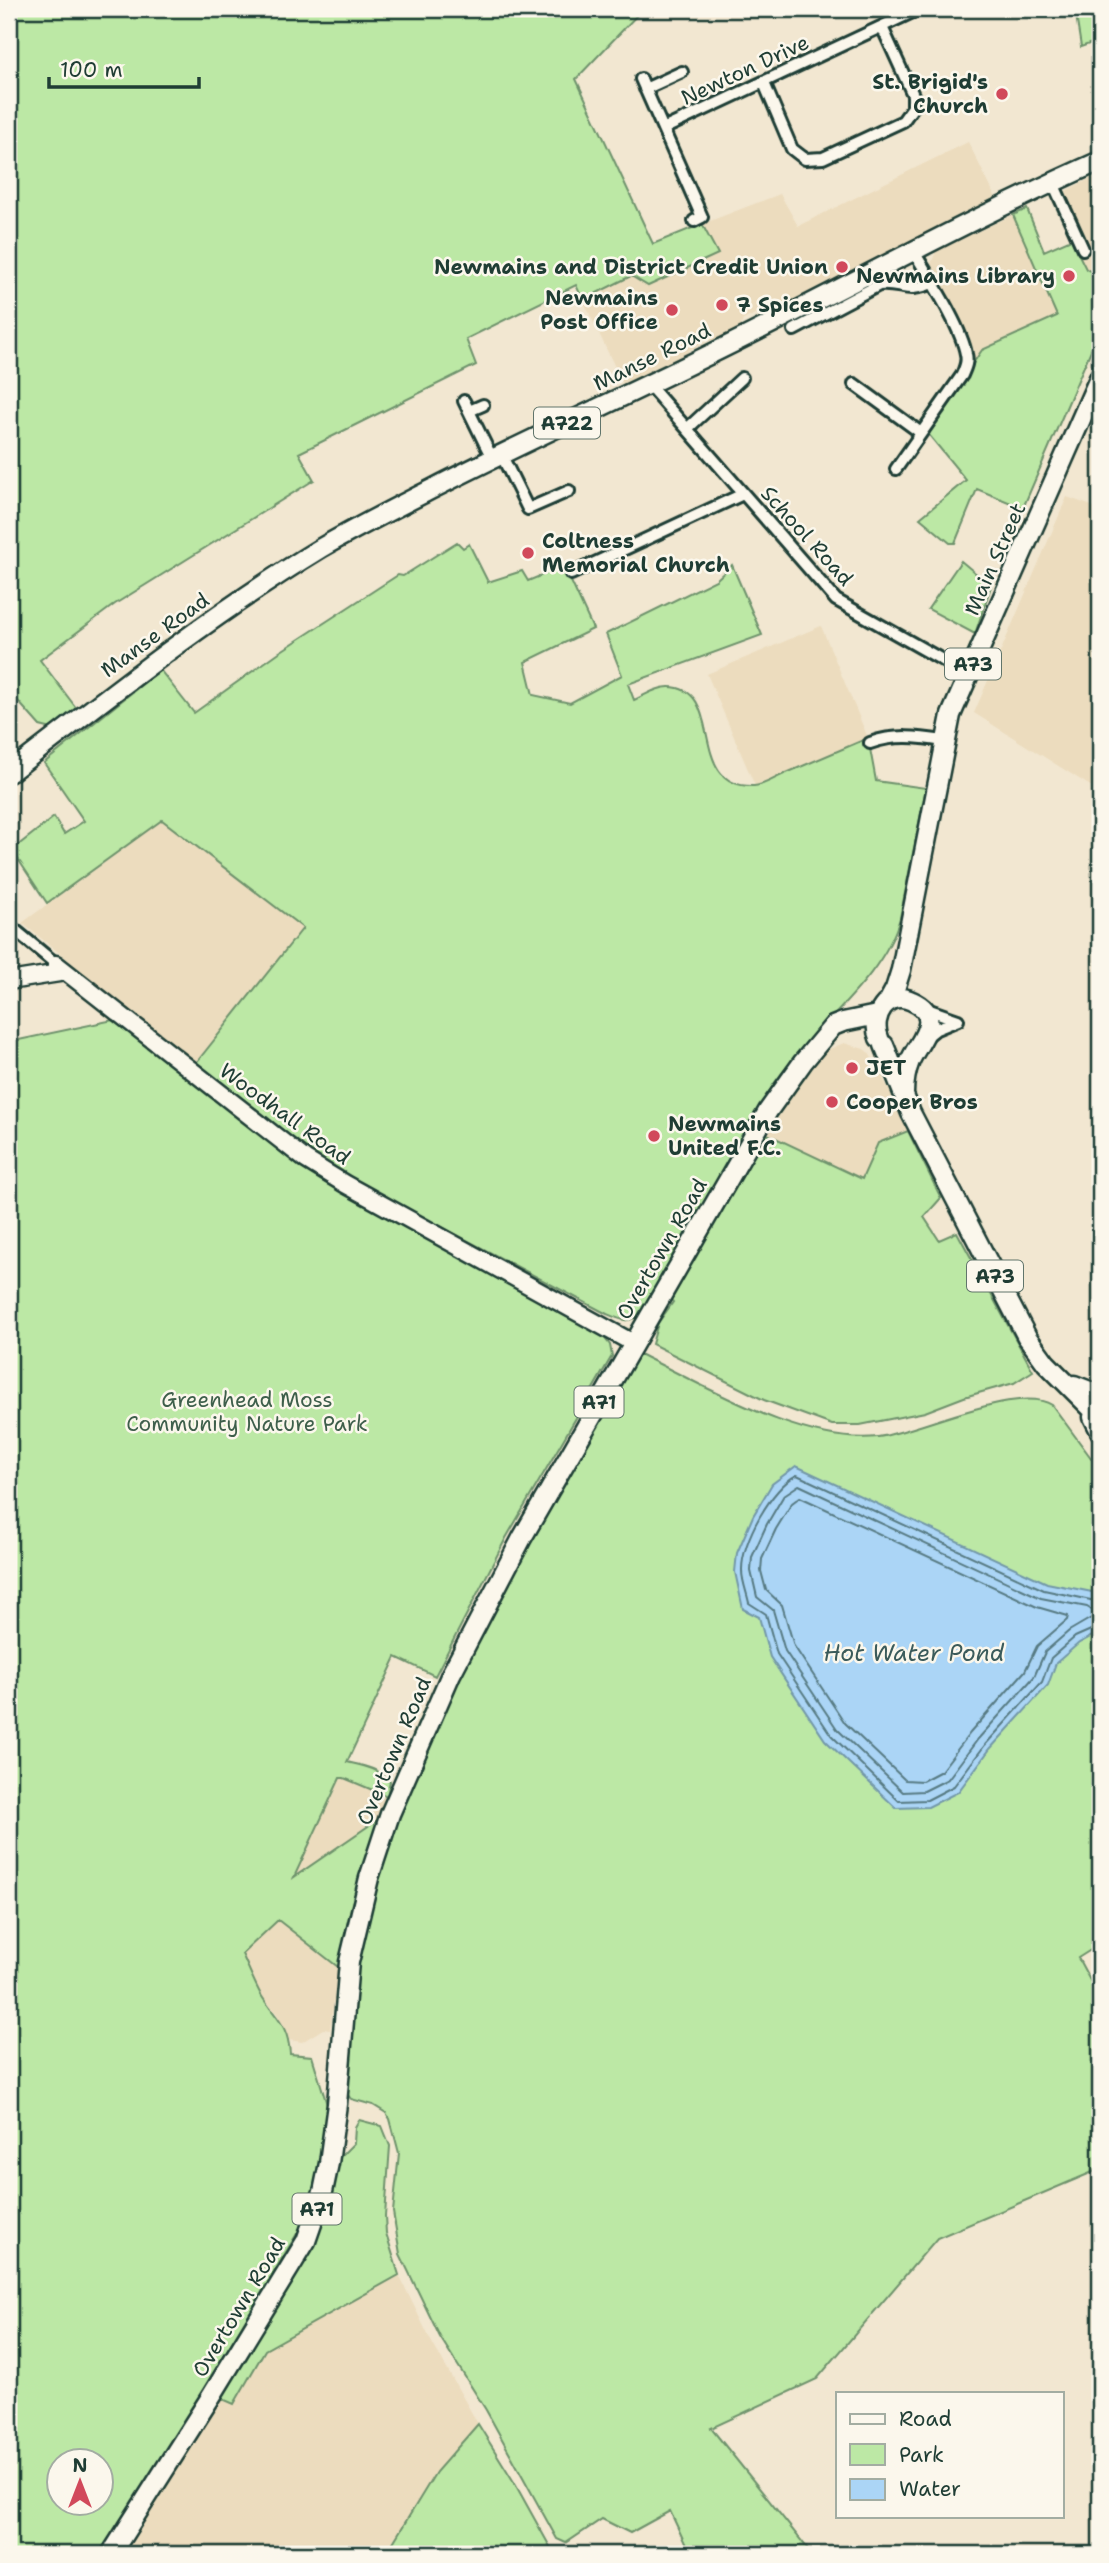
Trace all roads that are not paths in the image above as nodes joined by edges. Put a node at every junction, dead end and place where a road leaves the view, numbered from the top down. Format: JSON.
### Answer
{"nodes":[{"id":1,"x":919,"y":9,"type":"edge"},
{"id":2,"x":882,"y":27,"type":"junction"},
{"id":3,"x":682,"y":72,"type":"dead end"},
{"id":4,"x":764,"y":83,"type":"junction"},
{"id":5,"x":663,"y":129,"type":"junction"},
{"id":6,"x":1100,"y":161,"type":"edge"},
{"id":7,"x":1053,"y":183,"type":"junction"},
{"id":8,"x":694,"y":221,"type":"dead end"},
{"id":9,"x":1083,"y":249,"type":"dead end"},
{"id":10,"x":913,"y":250,"type":"junction"},
{"id":11,"x":932,"y":284,"type":"junction"},
{"id":12,"x":794,"y":330,"type":"dead end"},
{"id":13,"x":1100,"y":376,"type":"edge"},
{"id":14,"x":742,"y":378,"type":"dead end"},
{"id":15,"x":648,"y":384,"type":"junction"},
{"id":16,"x":854,"y":384,"type":"dead end"},
{"id":17,"x":483,"y":405,"type":"dead end"},
{"id":18,"x":688,"y":428,"type":"junction"},
{"id":19,"x":921,"y":433,"type":"junction"},
{"id":20,"x":497,"y":456,"type":"junction"},
{"id":21,"x":896,"y":469,"type":"dead end"},
{"id":22,"x":569,"y":491,"type":"dead end"},
{"id":23,"x":743,"y":494,"type":"junction"},
{"id":24,"x":571,"y":574,"type":"dead end"},
{"id":25,"x":968,"y":675,"type":"junction"},
{"id":26,"x":944,"y":741,"type":"junction"},
{"id":27,"x":870,"y":743,"type":"dead end"},
{"id":28,"x":9,"y":774,"type":"edge"},
{"id":29,"x":9,"y":925,"type":"edge"},
{"id":30,"x":61,"y":968,"type":"junction"},
{"id":31,"x":901,"y":970,"type":"junction"},
{"id":32,"x":9,"y":981,"type":"edge"},
{"id":33,"x":918,"y":1004,"type":"junction"},
{"id":34,"x":882,"y":1009,"type":"junction"},
{"id":35,"x":852,"y":1020,"type":"junction"},
{"id":36,"x":882,"y":1042,"type":"junction"},
{"id":37,"x":921,"y":1042,"type":"junction"},
{"id":38,"x":904,"y":1097,"type":"junction"},
{"id":39,"x":633,"y":1343,"type":"junction"},
{"id":40,"x":1098,"y":1401,"type":"edge"},
{"id":41,"x":1100,"y":1431,"type":"edge"},
{"id":42,"x":111,"y":2554,"type":"edge"}],
"edges":[{"from":1,"to":2,"type":"street","name":"Newton Drive"},
{"from":2,"to":4,"type":"street","name":"Newton Drive"},
{"from":2,"to":4,"type":"street"},
{"from":3,"to":5,"type":"street"},
{"from":4,"to":5,"type":"street","name":"Newton Drive"},
{"from":5,"to":8,"type":"street"},
{"from":6,"to":7,"type":"main road","name":"Manse Road","number":"A722"},
{"from":7,"to":9,"type":"street"},
{"from":7,"to":10,"type":"main road","name":"Manse Road","number":"A722"},
{"from":10,"to":11,"type":"street"},
{"from":10,"to":15,"type":"main road","name":"Manse Road","number":"A722"},
{"from":11,"to":12,"type":"street"},
{"from":11,"to":19,"type":"street"},
{"from":13,"to":25,"type":"main road","name":"Main Street","number":"A73"},
{"from":14,"to":18,"type":"street"},
{"from":15,"to":18,"type":"street","name":"School Road"},
{"from":15,"to":20,"type":"main road","name":"Manse Road","number":"A722"},
{"from":16,"to":19,"type":"street"},
{"from":17,"to":20,"type":"street"},
{"from":18,"to":23,"type":"street","name":"School Road"},
{"from":19,"to":21,"type":"street"},
{"from":20,"to":22,"type":"street"},
{"from":20,"to":28,"type":"main road","name":"Manse Road","number":"A722"},
{"from":23,"to":24,"type":"street"},
{"from":23,"to":25,"type":"street","name":"School Road"},
{"from":25,"to":26,"type":"main road","name":"Main Street","number":"A73"},
{"from":26,"to":27,"type":"street"},
{"from":26,"to":31,"type":"main road","name":"Main Street","number":"A73"},
{"from":29,"to":30,"type":"street","name":"Woodhall Road"},
{"from":30,"to":32,"type":"street"},
{"from":30,"to":39,"type":"street","name":"Woodhall Road"},
{"from":31,"to":33,"type":"main road"},
{"from":31,"to":34,"type":"main road","name":"Main Street","number":"A73"},
{"from":33,"to":34,"type":"main road"},
{"from":33,"to":37,"type":"main road"},
{"from":33,"to":37,"type":"street"},
{"from":34,"to":35,"type":"main road","name":"Overtown Road","number":"A71"},
{"from":34,"to":36,"type":"main road","number":"A73"},
{"from":35,"to":36,"type":"main road"},
{"from":35,"to":39,"type":"main road","name":"Overtown Road","number":"A71"},
{"from":36,"to":37,"type":"main road"},
{"from":36,"to":38,"type":"main road","number":"A73"},
{"from":37,"to":38,"type":"main road"},
{"from":38,"to":40,"type":"main road","number":"A73"},
{"from":39,"to":42,"type":"main road","name":"Overtown Road","number":"A71"},
{"from":40,"to":41,"type":"main road"}]}
